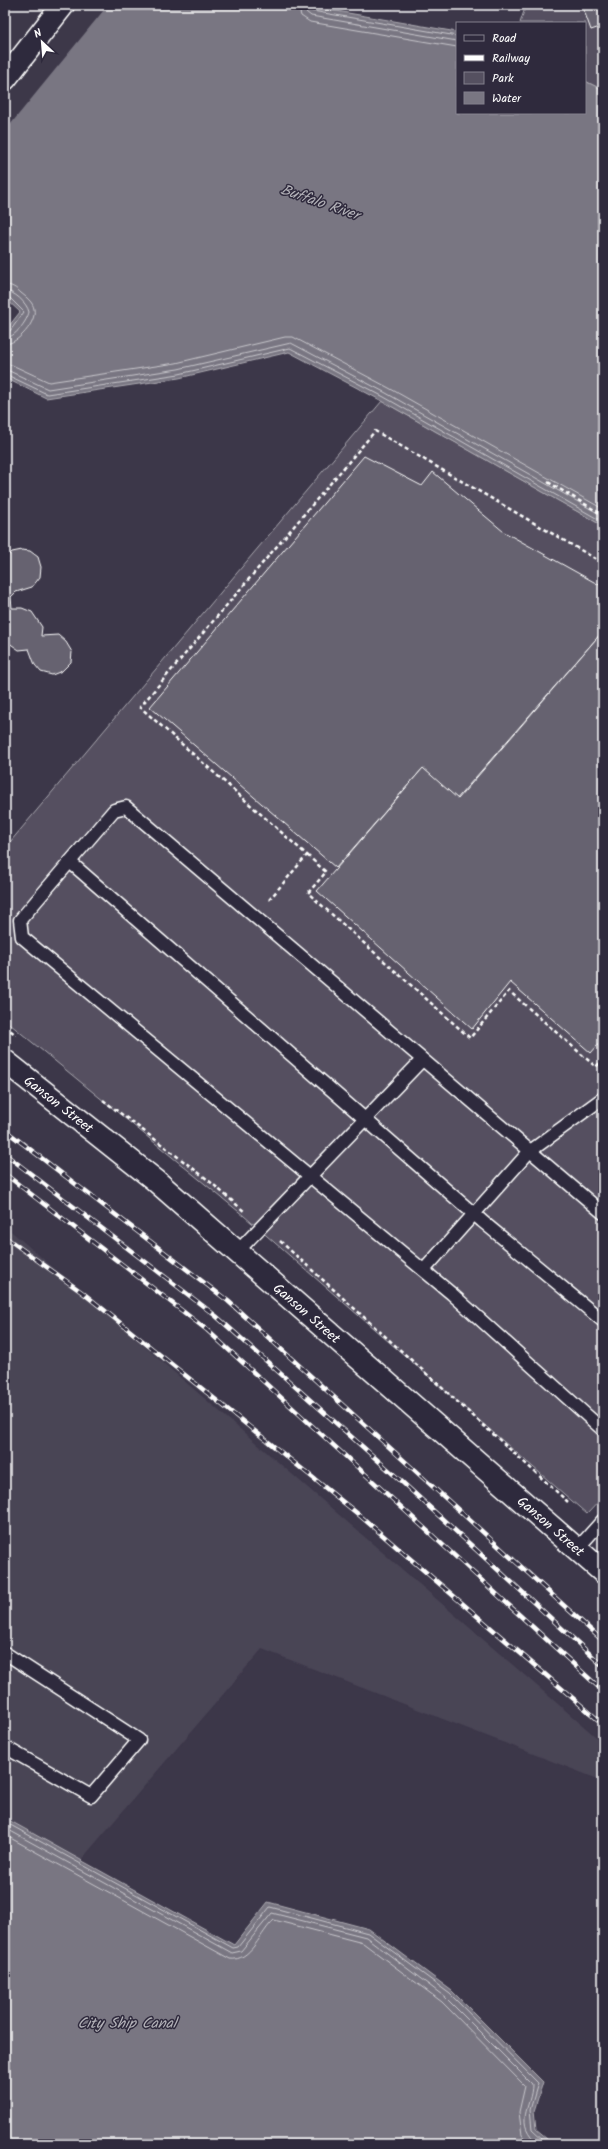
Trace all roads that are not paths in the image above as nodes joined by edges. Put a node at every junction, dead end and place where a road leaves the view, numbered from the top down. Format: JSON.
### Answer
{"nodes":[{"id":1,"x":63,"y":5,"type":"edge"},
{"id":2,"x":5,"y":79,"type":"edge"},
{"id":3,"x":70,"y":862,"type":"junction"},
{"id":4,"x":422,"y":1060,"type":"junction"},
{"id":5,"x":5,"y":1061,"type":"edge"},
{"id":6,"x":603,"y":1098,"type":"edge"},
{"id":7,"x":366,"y":1119,"type":"junction"},
{"id":8,"x":529,"y":1152,"type":"junction"},
{"id":9,"x":310,"y":1176,"type":"junction"},
{"id":10,"x":603,"y":1213,"type":"edge"},
{"id":11,"x":475,"y":1214,"type":"junction"},
{"id":12,"x":237,"y":1252,"type":"junction"},
{"id":13,"x":424,"y":1270,"type":"junction"},
{"id":14,"x":603,"y":1321,"type":"edge"},
{"id":15,"x":603,"y":1430,"type":"edge"},
{"id":16,"x":600,"y":1524,"type":"edge"},
{"id":17,"x":577,"y":1549,"type":"junction"},
{"id":18,"x":603,"y":1572,"type":"edge"},
{"id":19,"x":5,"y":1654,"type":"edge"},
{"id":20,"x":5,"y":1747,"type":"edge"}],
"edges":[{"from":1,"to":2,"type":"street"},
{"from":3,"to":4,"type":"lane"},
{"from":3,"to":7,"type":"lane"},
{"from":3,"to":9,"type":"lane"},
{"from":4,"to":7,"type":"lane"},
{"from":4,"to":8,"type":"lane"},
{"from":5,"to":12,"type":"street","name":"Ganson Street"},
{"from":6,"to":8,"type":"lane"},
{"from":7,"to":9,"type":"lane"},
{"from":7,"to":11,"type":"lane"},
{"from":8,"to":10,"type":"lane"},
{"from":8,"to":11,"type":"lane"},
{"from":9,"to":12,"type":"lane"},
{"from":9,"to":13,"type":"lane"},
{"from":11,"to":13,"type":"lane"},
{"from":11,"to":14,"type":"lane"},
{"from":12,"to":17,"type":"street","name":"Ganson Street"},
{"from":13,"to":15,"type":"lane"},
{"from":16,"to":17,"type":"lane"},
{"from":17,"to":18,"type":"street","name":"Ganson Street"},
{"from":19,"to":20,"type":"lane"}]}
